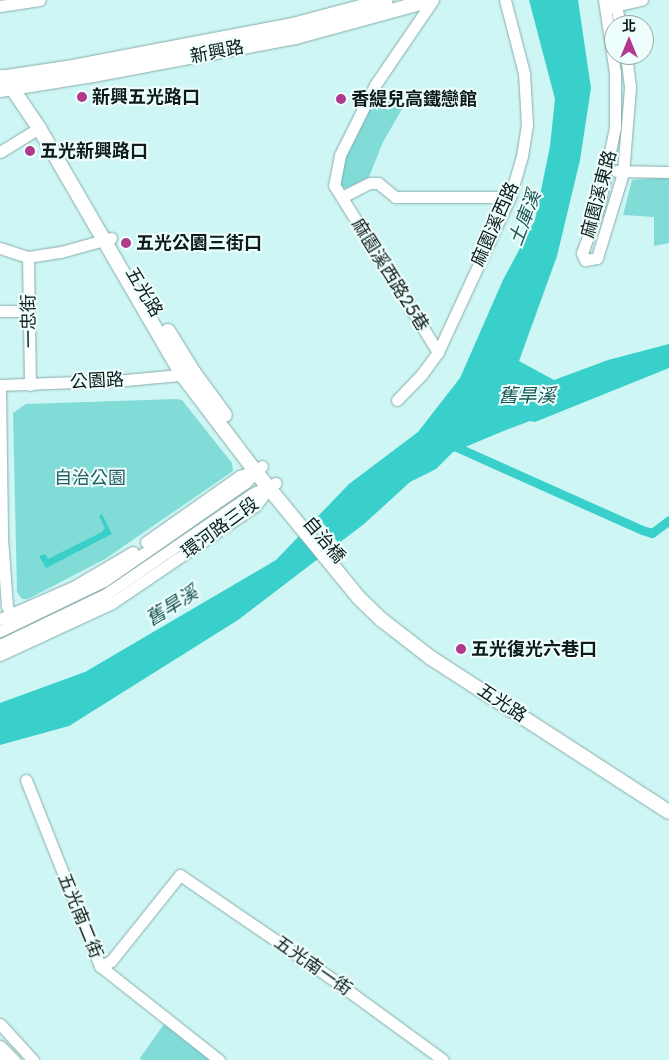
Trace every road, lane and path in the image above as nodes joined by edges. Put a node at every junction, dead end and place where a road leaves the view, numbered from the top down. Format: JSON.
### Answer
{"nodes":[{"id":1,"x":40,"y":0,"type":"edge"},
{"id":2,"x":386,"y":0,"type":"edge"},
{"id":3,"x":432,"y":0,"type":"edge"},
{"id":4,"x":505,"y":0,"type":"edge"},
{"id":5,"x":642,"y":0,"type":"edge"},
{"id":6,"x":610,"y":4,"type":"edge"},
{"id":7,"x":0,"y":6,"type":"edge"},
{"id":8,"x":627,"y":65,"type":"edge"},
{"id":9,"x":6,"y":82,"type":"edge"},
{"id":10,"x":39,"y":128,"type":"junction"},
{"id":11,"x":0,"y":152,"type":"edge"},
{"id":12,"x":608,"y":170,"type":"junction"},
{"id":13,"x":669,"y":172,"type":"edge"},
{"id":14,"x":623,"y":173,"type":"junction"},
{"id":15,"x":342,"y":197,"type":"junction"},
{"id":16,"x":510,"y":197,"type":"junction"},
{"id":17,"x":108,"y":239,"type":"junction"},
{"id":18,"x":0,"y":248,"type":"edge"},
{"id":19,"x":28,"y":257,"type":"junction"},
{"id":20,"x":0,"y":311,"type":"edge"},
{"id":21,"x":29,"y":311,"type":"junction"},
{"id":22,"x":438,"y":352,"type":"junction"},
{"id":23,"x":188,"y":374,"type":"junction"},
{"id":24,"x":30,"y":385,"type":"junction"},
{"id":25,"x":0,"y":386,"type":"edge"},
{"id":26,"x":397,"y":400,"type":"dead end"},
{"id":27,"x":0,"y":456,"type":"edge"},
{"id":28,"x":258,"y":468,"type":"junction"},
{"id":29,"x":272,"y":486,"type":"junction"},
{"id":30,"x":292,"y":508,"type":"joint"},
{"id":31,"x":1,"y":538,"type":"edge"},
{"id":32,"x":349,"y":577,"type":"junction"},
{"id":33,"x":8,"y":619,"type":"edge"},
{"id":34,"x":0,"y":631,"type":"edge"},
{"id":35,"x":22,"y":640,"type":"junction"},
{"id":36,"x":0,"y":645,"type":"edge"},
{"id":37,"x":0,"y":655,"type":"edge"},
{"id":38,"x":26,"y":780,"type":"dead end"},
{"id":39,"x":669,"y":802,"type":"edge"},
{"id":40,"x":669,"y":812,"type":"edge"},
{"id":41,"x":100,"y":966,"type":"junction"},
{"id":42,"x":0,"y":1024,"type":"edge"},
{"id":43,"x":0,"y":1046,"type":"edge"},
{"id":44,"x":14,"y":1060,"type":"edge"},
{"id":45,"x":33,"y":1060,"type":"edge"},
{"id":46,"x":219,"y":1060,"type":"edge"},
{"id":47,"x":443,"y":1060,"type":"edge"}],
"edges":[{"from":1,"to":7,"type":"street"},
{"from":2,"to":9,"type":"main road","name":"新興路"},
{"from":3,"to":9,"type":"main road","name":"新興路"},
{"from":3,"to":15,"type":"street","name":"麻園溪西路25巷"},
{"from":4,"to":16,"type":"street","name":"麻園溪西路"},
{"from":5,"to":6,"type":"street"},
{"from":6,"to":12,"type":"street","name":"麻園溪東路"},
{"from":8,"to":14,"type":"street","name":"麻園溪東路"},
{"from":9,"to":10,"type":"main road","name":"五光路"},
{"from":9,"to":17,"type":"main road","name":"五光路"},
{"from":10,"to":11,"type":"street"},
{"from":10,"to":17,"type":"main road","name":"五光路"},
{"from":12,"to":14,"type":"street"},
{"from":12,"to":14,"type":"street","name":"麻園溪東路"},
{"from":13,"to":14,"type":"street"},
{"from":15,"to":16,"type":"street"},
{"from":15,"to":22,"type":"street","name":"麻園溪西路25巷"},
{"from":16,"to":22,"type":"street","name":"麻園溪西路"},
{"from":17,"to":19,"type":"street"},
{"from":17,"to":23,"type":"main road","name":"五光路"},
{"from":18,"to":19,"type":"street"},
{"from":19,"to":21,"type":"street","name":"一忠街"},
{"from":20,"to":21,"type":"street"},
{"from":21,"to":24,"type":"street","name":"一忠街"},
{"from":22,"to":26,"type":"street","name":"麻園溪西路"},
{"from":23,"to":24,"type":"street","name":"公園路"},
{"from":23,"to":28,"type":"main road","name":"五光路"},
{"from":24,"to":25,"type":"street","name":"公園路"},
{"from":25,"to":27,"type":"street"},
{"from":27,"to":31,"type":"street"},
{"from":28,"to":29,"type":"main road","name":"五光路"},
{"from":28,"to":33,"type":"street","name":"環河路三段"},
{"from":29,"to":30,"type":"main road","name":"五光路"},
{"from":29,"to":35,"type":"street","name":"環河路三段"},
{"from":30,"to":32,"type":"main road","name":"自治橋"},
{"from":31,"to":33,"type":"street"},
{"from":32,"to":39,"type":"main road","name":"五光路"},
{"from":32,"to":40,"type":"main road","name":"五光路"},
{"from":33,"to":34,"type":"street","name":"環河路三段"},
{"from":33,"to":35,"type":"street"},
{"from":35,"to":36,"type":"street","name":"環河路三段"},
{"from":35,"to":37,"type":"street","name":"環河路三段"},
{"from":38,"to":41,"type":"street","name":"五光南二街"},
{"from":41,"to":46,"type":"street","name":"五光南二街"},
{"from":41,"to":47,"type":"street","name":"五光南一街"},
{"from":42,"to":45,"type":"street"},
{"from":43,"to":44,"type":"street"}]}
